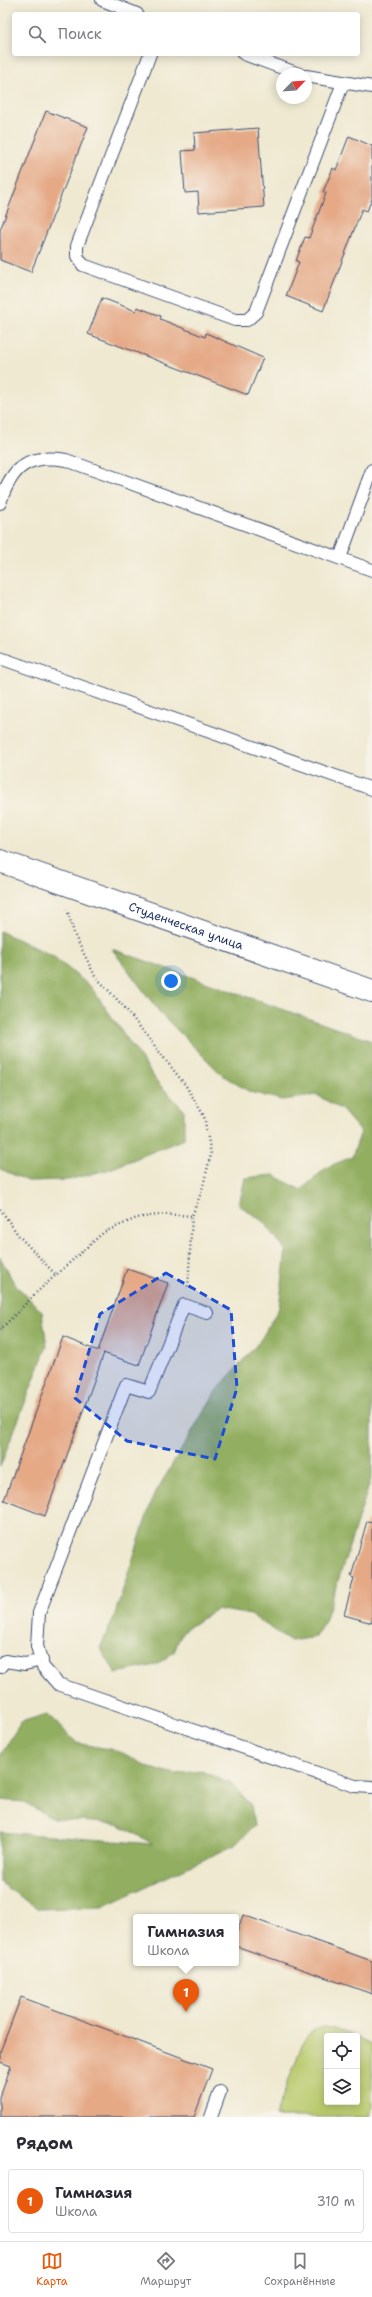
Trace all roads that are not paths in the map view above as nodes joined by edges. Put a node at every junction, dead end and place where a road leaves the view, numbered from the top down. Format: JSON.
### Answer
{"nodes":[{"id":1,"x":102,"y":0,"type":"edge"},
{"id":2,"x":132,"y":12,"type":"edge"},
{"id":3,"x":149,"y":56,"type":"edge"},
{"id":4,"x":250,"y":56,"type":"edge"},
{"id":5,"x":283,"y":68,"type":"edge"},
{"id":6,"x":312,"y":77,"type":"edge"},
{"id":7,"x":343,"y":82,"type":"junction"},
{"id":8,"x":372,"y":87,"type":"edge"},
{"id":9,"x":372,"y":470,"type":"edge"},
{"id":10,"x":0,"y":503,"type":"edge"},
{"id":11,"x":340,"y":558,"type":"junction"},
{"id":12,"x":372,"y":570,"type":"edge"},
{"id":13,"x":0,"y":658,"type":"edge"},
{"id":14,"x":372,"y":789,"type":"edge"},
{"id":15,"x":0,"y":861,"type":"edge"},
{"id":16,"x":372,"y":991,"type":"edge"},
{"id":17,"x":207,"y":1313,"type":"dead end"},
{"id":18,"x":42,"y":1660,"type":"junction"},
{"id":19,"x":0,"y":1667,"type":"edge"},
{"id":20,"x":372,"y":1787,"type":"edge"},
{"id":21,"x":220,"y":2092,"type":"dead end"},
{"id":22,"x":211,"y":2117,"type":"edge"}],
"edges":[{"from":1,"to":2,"type":"lane"},
{"from":3,"to":7,"type":"lane"},
{"from":4,"to":5,"type":"lane"},
{"from":6,"to":7,"type":"lane"},
{"from":7,"to":8,"type":"lane"},
{"from":9,"to":11,"type":"lane"},
{"from":10,"to":11,"type":"lane"},
{"from":11,"to":12,"type":"lane"},
{"from":13,"to":14,"type":"lane"},
{"from":15,"to":16,"type":"street","name":"Студенческая улица"},
{"from":17,"to":18,"type":"lane"},
{"from":18,"to":19,"type":"lane"},
{"from":18,"to":20,"type":"lane"},
{"from":21,"to":22,"type":"lane"}]}
